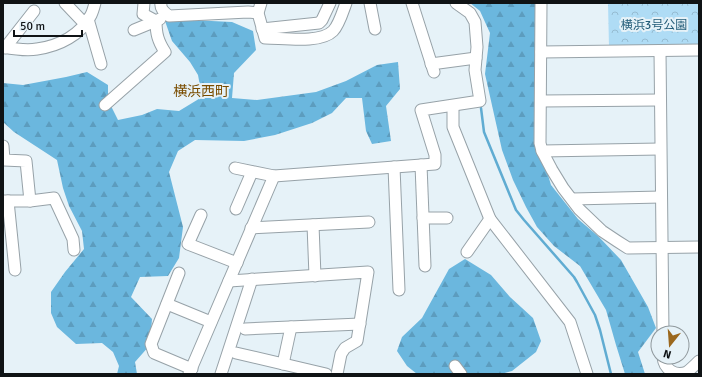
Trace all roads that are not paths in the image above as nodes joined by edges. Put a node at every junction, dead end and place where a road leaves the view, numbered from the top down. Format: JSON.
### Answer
{"nodes":[{"id":1,"x":65,"y":3,"type":"edge"},
{"id":2,"x":95,"y":3,"type":"edge"},
{"id":3,"x":144,"y":3,"type":"edge"},
{"id":4,"x":161,"y":3,"type":"edge"},
{"id":5,"x":330,"y":3,"type":"edge"},
{"id":6,"x":346,"y":3,"type":"edge"},
{"id":7,"x":370,"y":3,"type":"edge"},
{"id":8,"x":412,"y":3,"type":"edge"},
{"id":9,"x":456,"y":3,"type":"edge"},
{"id":10,"x":541,"y":3,"type":"edge"},
{"id":11,"x":259,"y":8,"type":"edge"},
{"id":12,"x":34,"y":11,"type":"dead end"},
{"id":13,"x":167,"y":14,"type":"junction"},
{"id":14,"x":87,"y":21,"type":"junction"},
{"id":15,"x":156,"y":21,"type":"junction"},
{"id":16,"x":262,"y":29,"type":"junction"},
{"id":17,"x":376,"y":29,"type":"dead end"},
{"id":18,"x":134,"y":30,"type":"dead end"},
{"id":19,"x":4,"y":47,"type":"edge"},
{"id":20,"x":699,"y":50,"type":"edge"},
{"id":21,"x":660,"y":51,"type":"junction"},
{"id":22,"x":541,"y":52,"type":"junction"},
{"id":23,"x":476,"y":58,"type":"junction"},
{"id":24,"x":101,"y":64,"type":"dead end"},
{"id":25,"x":660,"y":100,"type":"junction"},
{"id":26,"x":541,"y":101,"type":"junction"},
{"id":27,"x":105,"y":105,"type":"dead end"},
{"id":28,"x":452,"y":106,"type":"junction"},
{"id":29,"x":3,"y":146,"type":"edge"},
{"id":30,"x":660,"y":149,"type":"junction"},
{"id":31,"x":542,"y":151,"type":"junction"},
{"id":32,"x":421,"y":165,"type":"junction"},
{"id":33,"x":394,"y":167,"type":"junction"},
{"id":34,"x":235,"y":168,"type":"dead end"},
{"id":35,"x":252,"y":172,"type":"junction"},
{"id":36,"x":274,"y":176,"type":"junction"},
{"id":37,"x":661,"y":198,"type":"junction"},
{"id":38,"x":572,"y":199,"type":"junction"},
{"id":39,"x":6,"y":201,"type":"edge"},
{"id":40,"x":30,"y":201,"type":"junction"},
{"id":41,"x":236,"y":209,"type":"dead end"},
{"id":42,"x":201,"y":215,"type":"dead end"},
{"id":43,"x":423,"y":218,"type":"junction"},
{"id":44,"x":447,"y":218,"type":"dead end"},
{"id":45,"x":490,"y":219,"type":"junction"},
{"id":46,"x":369,"y":222,"type":"dead end"},
{"id":47,"x":313,"y":225,"type":"junction"},
{"id":48,"x":251,"y":228,"type":"junction"},
{"id":49,"x":699,"y":247,"type":"edge"},
{"id":50,"x":661,"y":248,"type":"junction"},
{"id":51,"x":8,"y":250,"type":"edge"},
{"id":52,"x":74,"y":250,"type":"dead end"},
{"id":53,"x":467,"y":252,"type":"dead end"},
{"id":54,"x":237,"y":263,"type":"junction"},
{"id":55,"x":425,"y":266,"type":"dead end"},
{"id":56,"x":15,"y":270,"type":"dead end"},
{"id":57,"x":179,"y":273,"type":"dead end"},
{"id":58,"x":315,"y":276,"type":"junction"},
{"id":59,"x":252,"y":279,"type":"junction"},
{"id":60,"x":229,"y":281,"type":"junction"},
{"id":61,"x":399,"y":290,"type":"dead end"},
{"id":62,"x":167,"y":304,"type":"junction"},
{"id":63,"x":211,"y":322,"type":"junction"},
{"id":64,"x":360,"y":324,"type":"junction"},
{"id":65,"x":663,"y":325,"type":"edge"},
{"id":66,"x":291,"y":327,"type":"junction"},
{"id":67,"x":245,"y":329,"type":"dead end"},
{"id":68,"x":236,"y":353,"type":"dead end"},
{"id":69,"x":699,"y":361,"type":"edge"},
{"id":70,"x":283,"y":364,"type":"junction"},
{"id":71,"x":665,"y":365,"type":"edge"},
{"id":72,"x":190,"y":371,"type":"edge"},
{"id":73,"x":221,"y":374,"type":"edge"},
{"id":74,"x":326,"y":374,"type":"edge"},
{"id":75,"x":337,"y":374,"type":"edge"},
{"id":76,"x":587,"y":374,"type":"edge"}],
"edges":[{"from":1,"to":14,"type":"street"},
{"from":2,"to":14,"type":"street"},
{"from":3,"to":15,"type":"street"},
{"from":4,"to":13,"type":"street"},
{"from":5,"to":16,"type":"street"},
{"from":6,"to":16,"type":"street"},
{"from":7,"to":17,"type":"street"},
{"from":8,"to":23,"type":"street"},
{"from":9,"to":23,"type":"street"},
{"from":10,"to":22,"type":"street"},
{"from":11,"to":13,"type":"street"},
{"from":11,"to":16,"type":"street"},
{"from":12,"to":19,"type":"street"},
{"from":13,"to":15,"type":"street"},
{"from":14,"to":19,"type":"street"},
{"from":14,"to":24,"type":"street"},
{"from":15,"to":18,"type":"street"},
{"from":15,"to":27,"type":"street"},
{"from":20,"to":21,"type":"street"},
{"from":21,"to":22,"type":"street"},
{"from":21,"to":25,"type":"street"},
{"from":22,"to":26,"type":"street"},
{"from":23,"to":28,"type":"street"},
{"from":25,"to":26,"type":"street"},
{"from":25,"to":30,"type":"street"},
{"from":26,"to":31,"type":"street"},
{"from":28,"to":32,"type":"street"},
{"from":28,"to":45,"type":"street"},
{"from":29,"to":40,"type":"street"},
{"from":30,"to":31,"type":"street"},
{"from":30,"to":37,"type":"street"},
{"from":31,"to":38,"type":"street"},
{"from":32,"to":33,"type":"street"},
{"from":32,"to":43,"type":"street"},
{"from":33,"to":36,"type":"street"},
{"from":33,"to":61,"type":"street"},
{"from":34,"to":35,"type":"street"},
{"from":35,"to":36,"type":"street"},
{"from":35,"to":41,"type":"street"},
{"from":36,"to":48,"type":"street"},
{"from":37,"to":38,"type":"street"},
{"from":37,"to":50,"type":"street"},
{"from":38,"to":50,"type":"street"},
{"from":39,"to":40,"type":"street"},
{"from":39,"to":51,"type":"street"},
{"from":40,"to":52,"type":"street"},
{"from":42,"to":54,"type":"street"},
{"from":43,"to":44,"type":"street"},
{"from":43,"to":55,"type":"street"},
{"from":45,"to":53,"type":"street"},
{"from":45,"to":76,"type":"street"},
{"from":46,"to":47,"type":"street"},
{"from":47,"to":48,"type":"street"},
{"from":47,"to":58,"type":"street"},
{"from":48,"to":54,"type":"street"},
{"from":49,"to":50,"type":"street"},
{"from":50,"to":65,"type":"street"},
{"from":51,"to":56,"type":"street"},
{"from":54,"to":60,"type":"street"},
{"from":57,"to":62,"type":"street"},
{"from":58,"to":59,"type":"street"},
{"from":58,"to":64,"type":"street"},
{"from":59,"to":60,"type":"street"},
{"from":59,"to":73,"type":"street"},
{"from":60,"to":63,"type":"street"},
{"from":62,"to":63,"type":"street"},
{"from":62,"to":72,"type":"street"},
{"from":63,"to":72,"type":"street"},
{"from":64,"to":66,"type":"street"},
{"from":64,"to":75,"type":"street"},
{"from":66,"to":67,"type":"street"},
{"from":66,"to":70,"type":"street"},
{"from":68,"to":70,"type":"street"},
{"from":69,"to":71,"type":"street"},
{"from":70,"to":74,"type":"street"}]}
